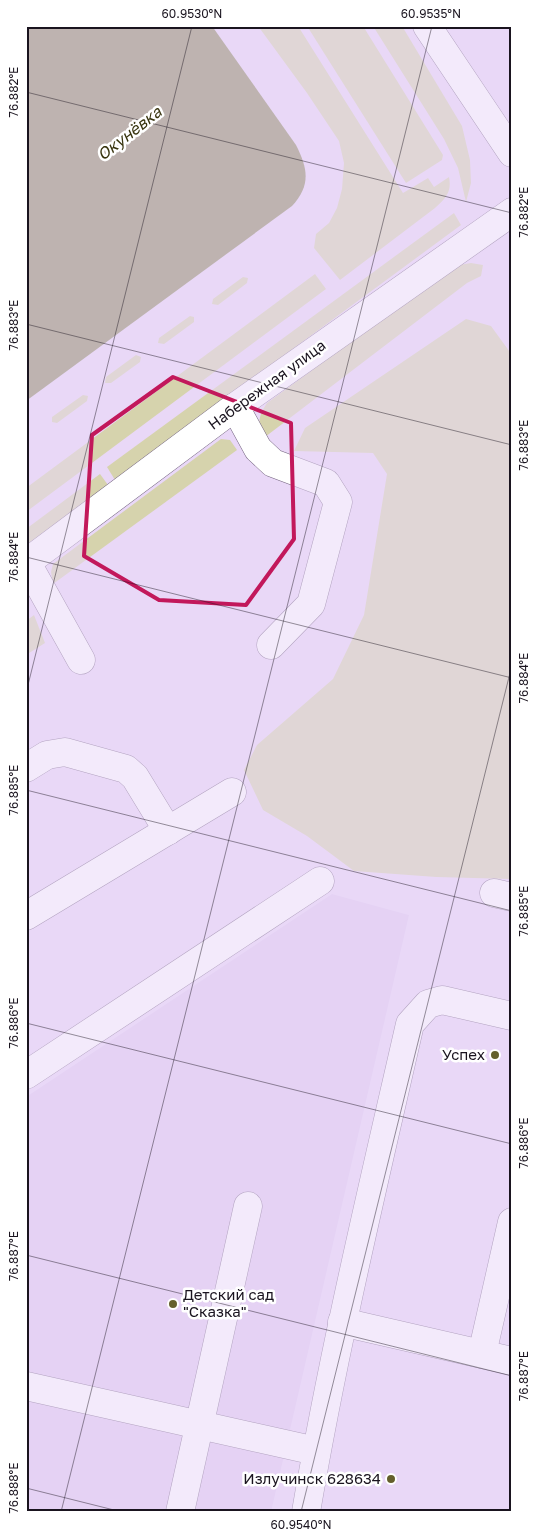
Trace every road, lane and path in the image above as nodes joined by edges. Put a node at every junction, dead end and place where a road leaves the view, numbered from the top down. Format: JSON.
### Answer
{"nodes":[{"id":1,"x":427,"y":26,"type":"edge"},
{"id":2,"x":512,"y":153,"type":"edge"},
{"id":3,"x":512,"y":212,"type":"edge"},
{"id":4,"x":235,"y":407,"type":"junction"},
{"id":5,"x":26,"y":563,"type":"edge"},
{"id":6,"x":271,"y":645,"type":"dead end"},
{"id":7,"x":81,"y":660,"type":"dead end"},
{"id":8,"x":26,"y":768,"type":"edge"},
{"id":9,"x":232,"y":792,"type":"dead end"},
{"id":10,"x":168,"y":830,"type":"junction"},
{"id":11,"x":320,"y":881,"type":"dead end"},
{"id":12,"x":26,"y":916,"type":"edge"},
{"id":13,"x":512,"y":1016,"type":"edge"},
{"id":14,"x":26,"y":1075,"type":"edge"},
{"id":15,"x":248,"y":1206,"type":"dead end"},
{"id":16,"x":512,"y":1222,"type":"edge"},
{"id":17,"x":342,"y":1322,"type":"junction"},
{"id":18,"x":482,"y":1354,"type":"junction"},
{"id":19,"x":512,"y":1361,"type":"edge"},
{"id":20,"x":26,"y":1386,"type":"edge"},
{"id":21,"x":199,"y":1425,"type":"junction"},
{"id":22,"x":316,"y":1451,"type":"junction"},
{"id":23,"x":180,"y":1512,"type":"edge"},
{"id":24,"x":306,"y":1512,"type":"edge"}],
"edges":[{"from":1,"to":2,"type":"street"},
{"from":3,"to":4,"type":"street","name":"Набережная улица"},
{"from":4,"to":5,"type":"street","name":"Набережная улица"},
{"from":4,"to":6,"type":"street"},
{"from":5,"to":7,"type":"street"},
{"from":8,"to":10,"type":"street"},
{"from":9,"to":10,"type":"street"},
{"from":10,"to":12,"type":"street"},
{"from":11,"to":14,"type":"street"},
{"from":13,"to":17,"type":"street"},
{"from":15,"to":21,"type":"street"},
{"from":16,"to":18,"type":"street"},
{"from":17,"to":18,"type":"street"},
{"from":17,"to":22,"type":"street"},
{"from":18,"to":19,"type":"street"},
{"from":20,"to":21,"type":"street"},
{"from":21,"to":22,"type":"street"},
{"from":21,"to":23,"type":"street"},
{"from":22,"to":24,"type":"street"}]}
